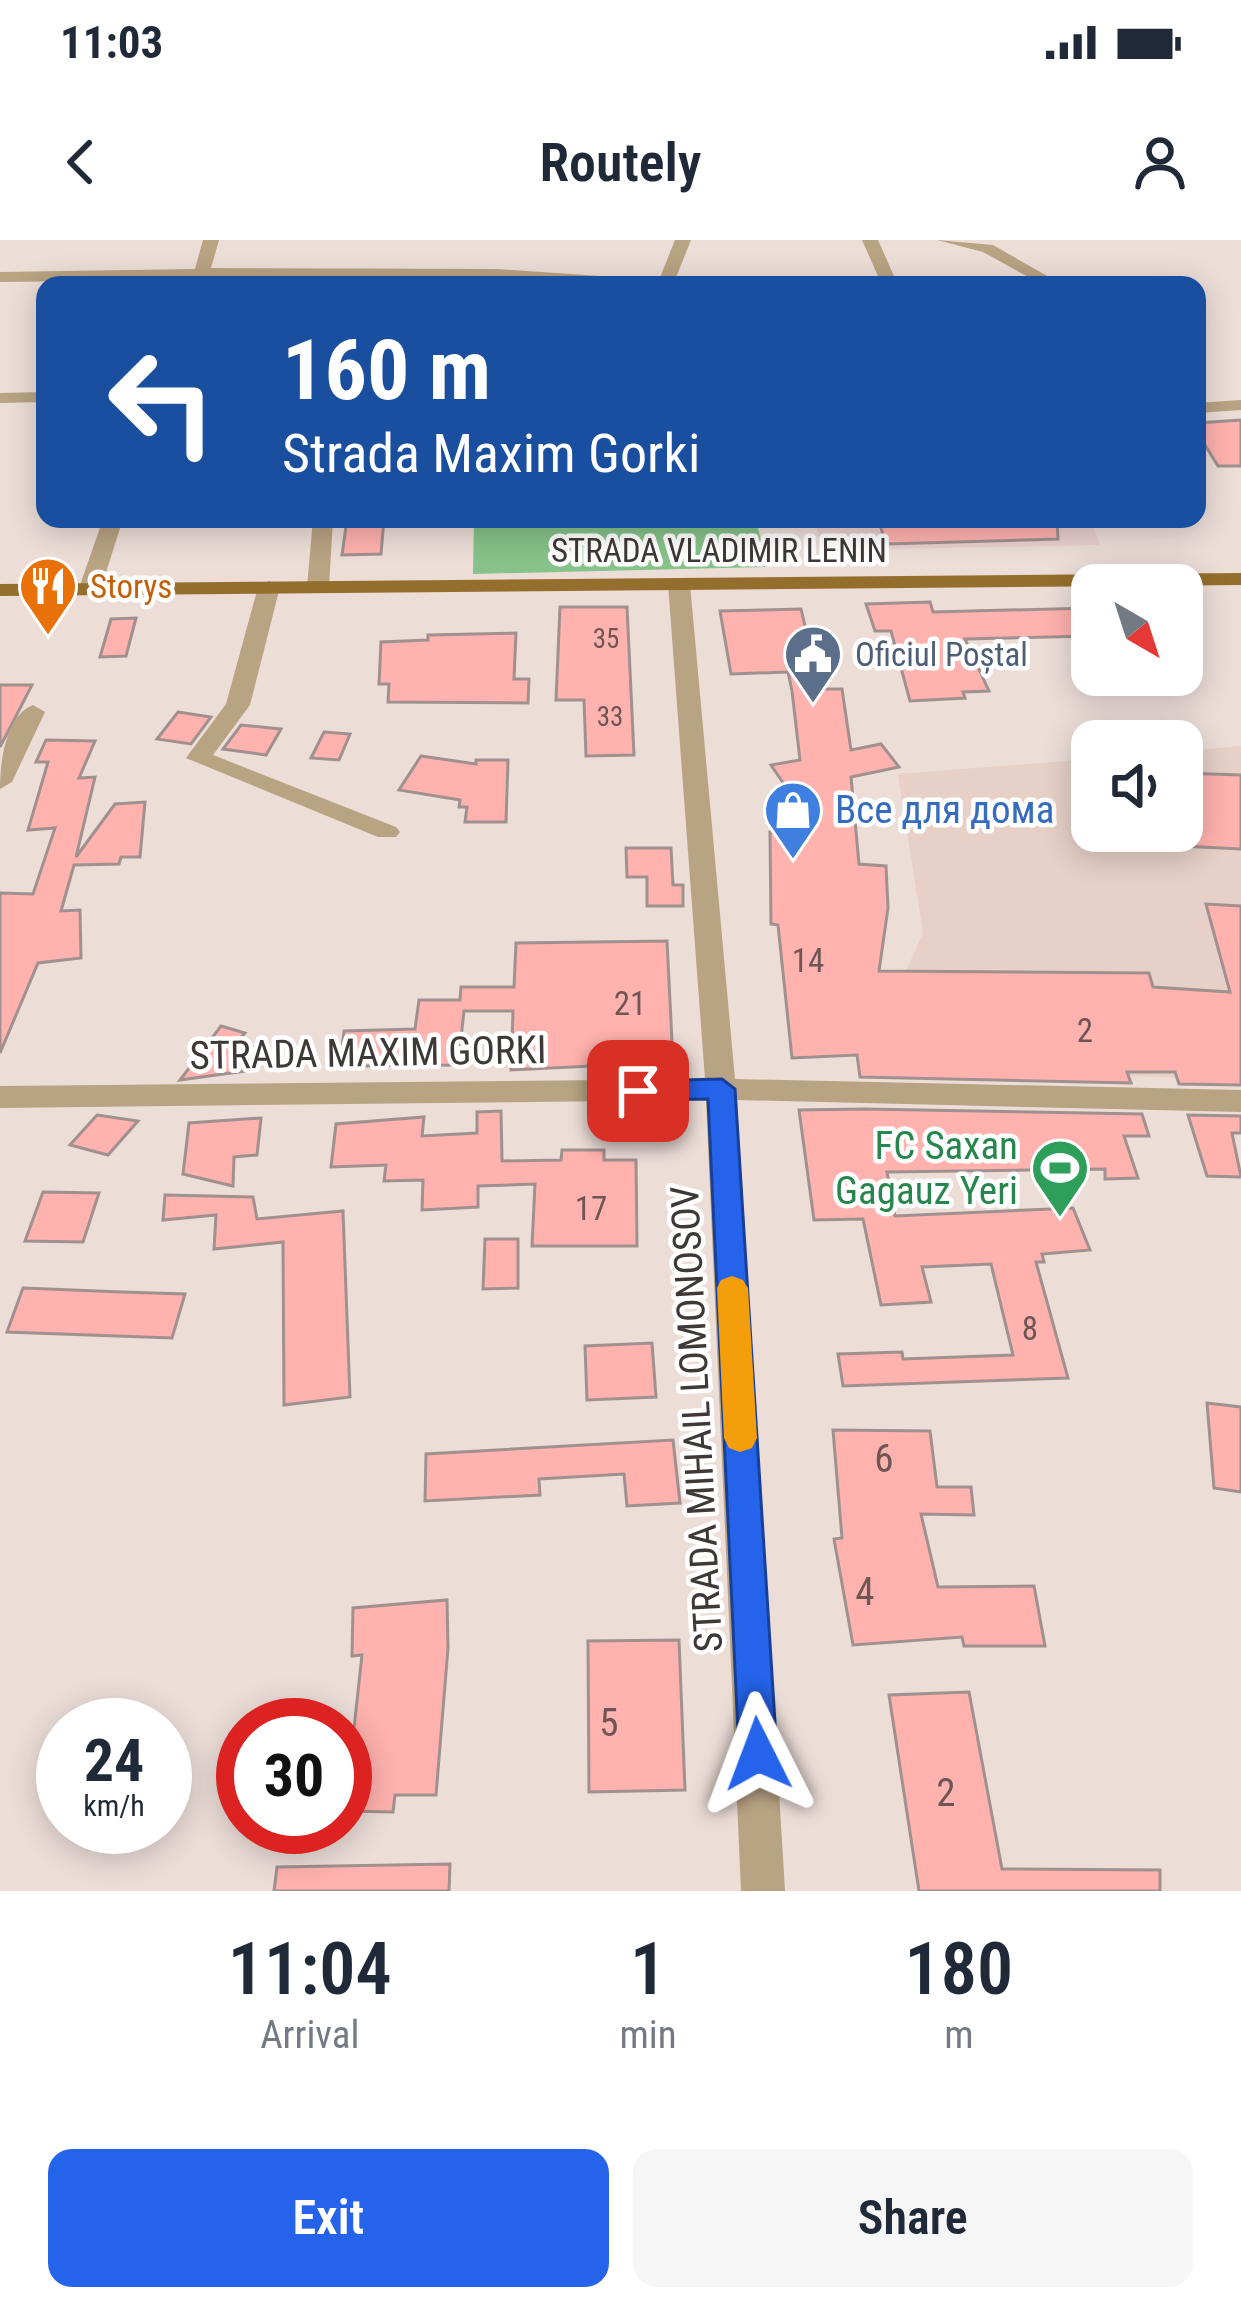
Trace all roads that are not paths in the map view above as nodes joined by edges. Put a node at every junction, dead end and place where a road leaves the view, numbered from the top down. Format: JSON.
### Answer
{"nodes":[{"id":1,"x":211,"y":240,"type":"edge"},
{"id":2,"x":683,"y":240,"type":"edge"},
{"id":3,"x":870,"y":240,"type":"edge"},
{"id":4,"x":945,"y":240,"type":"edge"},
{"id":5,"x":987,"y":244,"type":"edge"},
{"id":6,"x":194,"y":276,"type":"edge"},
{"id":7,"x":211,"y":276,"type":"edge"},
{"id":8,"x":564,"y":276,"type":"edge"},
{"id":9,"x":667,"y":276,"type":"edge"},
{"id":10,"x":886,"y":276,"type":"edge"},
{"id":11,"x":1040,"y":276,"type":"edge"},
{"id":12,"x":0,"y":277,"type":"edge"},
{"id":13,"x":36,"y":277,"type":"edge"},
{"id":14,"x":0,"y":398,"type":"edge"},
{"id":15,"x":36,"y":398,"type":"edge"},
{"id":16,"x":1241,"y":405,"type":"edge"},
{"id":17,"x":1206,"y":407,"type":"edge"},
{"id":18,"x":109,"y":528,"type":"edge"},
{"id":19,"x":322,"y":528,"type":"edge"},
{"id":20,"x":1241,"y":579,"type":"edge"},
{"id":21,"x":680,"y":584,"type":"junction"},
{"id":22,"x":269,"y":587,"type":"junction"},
{"id":23,"x":318,"y":587,"type":"junction"},
{"id":24,"x":90,"y":588,"type":"junction"},
{"id":25,"x":0,"y":590,"type":"edge"},
{"id":26,"x":33,"y":712,"type":"dead end"},
{"id":27,"x":0,"y":782,"type":"edge"},
{"id":28,"x":387,"y":832,"type":"dead end"},
{"id":29,"x":722,"y":1089,"type":"junction"},
{"id":30,"x":0,"y":1097,"type":"edge"},
{"id":31,"x":1241,"y":1102,"type":"edge"},
{"id":32,"x":763,"y":1891,"type":"edge"}],
"edges":[{"from":1,"to":6,"type":"street"},
{"from":2,"to":9,"type":"street"},
{"from":3,"to":10,"type":"street"},
{"from":4,"to":5,"type":"street"},
{"from":5,"to":11,"type":"street"},
{"from":7,"to":8,"type":"street"},
{"from":12,"to":13,"type":"street"},
{"from":14,"to":15,"type":"street"},
{"from":16,"to":17,"type":"street"},
{"from":18,"to":24,"type":"street"},
{"from":19,"to":23,"type":"street"},
{"from":20,"to":21,"type":"main road","name":"STRADA VLADIMIR LENIN"},
{"from":21,"to":23,"type":"main road","name":"STRADA VLADIMIR LENIN"},
{"from":21,"to":29,"type":"street","name":"STRADA MIHAIL LOMONOSOV"},
{"from":22,"to":23,"type":"main road","name":"STRADA VLADIMIR LENIN"},
{"from":22,"to":24,"type":"main road","name":"STRADA VLADIMIR LENIN"},
{"from":22,"to":28,"type":"street"},
{"from":24,"to":25,"type":"main road","name":"STRADA VLADIMIR LENIN"},
{"from":26,"to":27,"type":"street"},
{"from":29,"to":30,"type":"street","name":"STRADA MAXIM GORKI"},
{"from":29,"to":31,"type":"street","name":"STRADA MAXIM GORKI"},
{"from":29,"to":32,"type":"street","name":"STRADA MIHAIL LOMONOSOV"}]}
